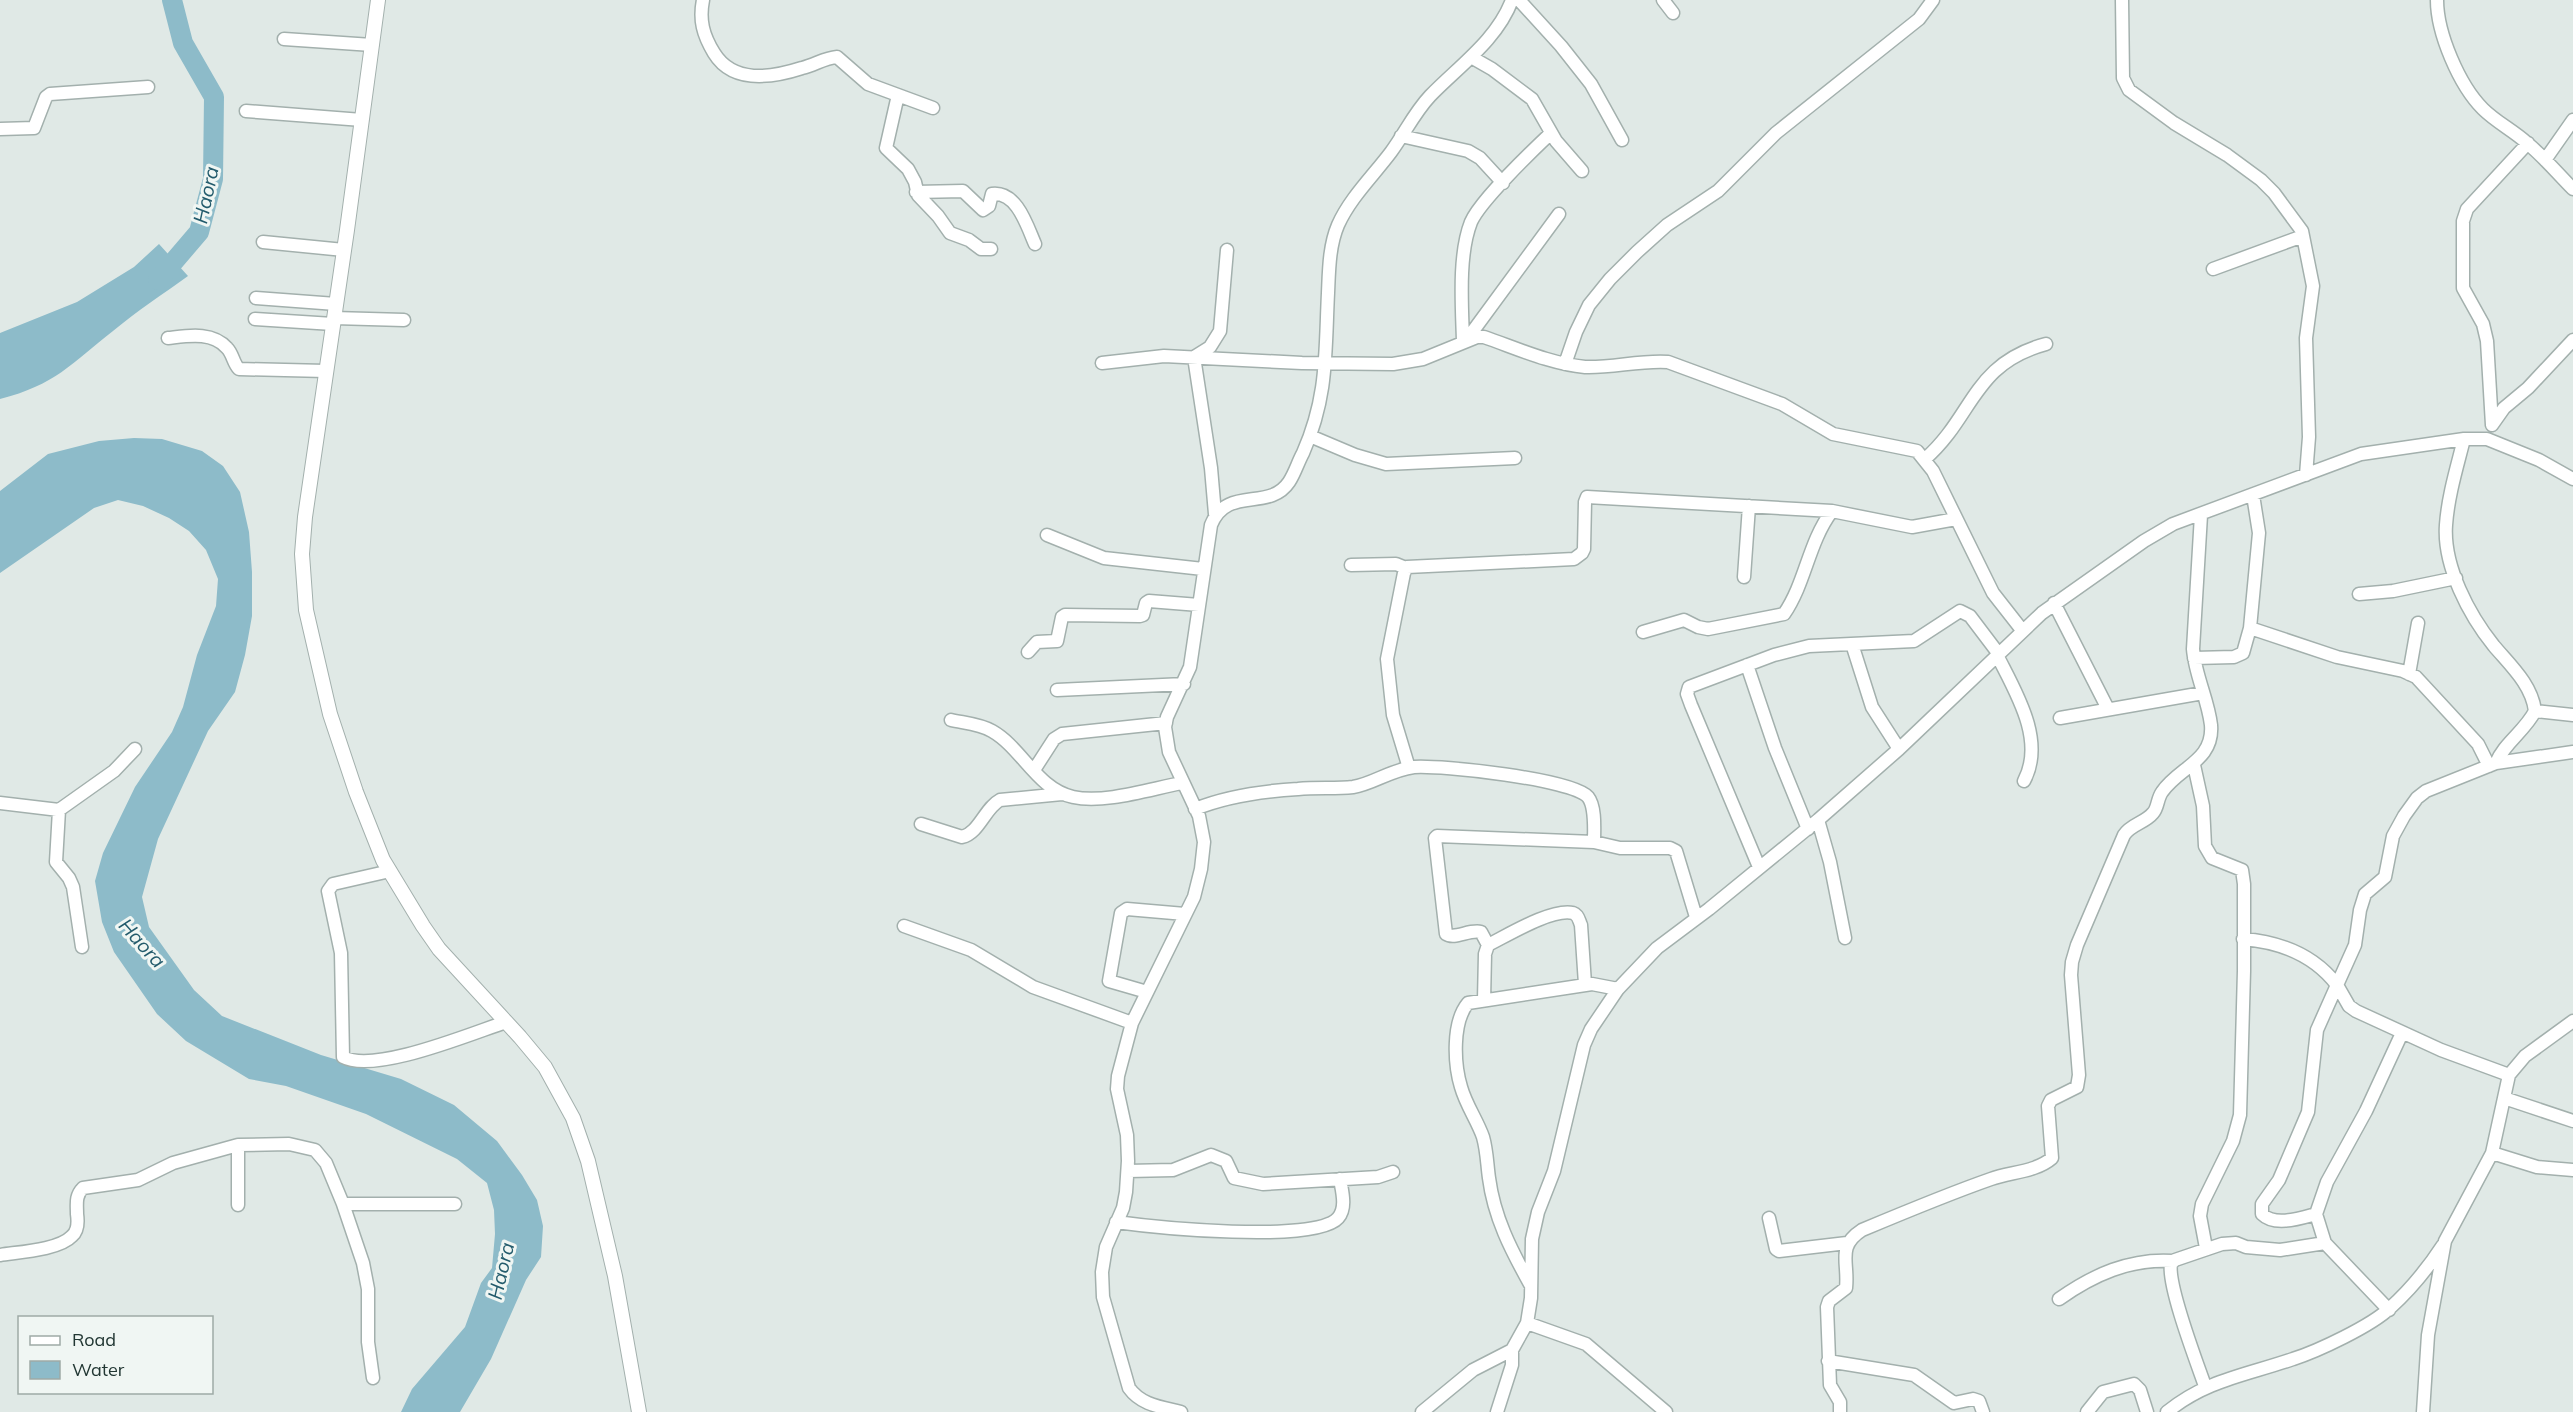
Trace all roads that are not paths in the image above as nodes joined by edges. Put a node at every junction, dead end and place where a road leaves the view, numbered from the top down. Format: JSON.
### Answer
{"nodes":[{"id":1,"x":378,"y":0,"type":"edge"},
{"id":2,"x":703,"y":0,"type":"edge"},
{"id":3,"x":1512,"y":0,"type":"edge"},
{"id":4,"x":1518,"y":0,"type":"edge"},
{"id":5,"x":1663,"y":0,"type":"edge"},
{"id":6,"x":1934,"y":0,"type":"edge"},
{"id":7,"x":2122,"y":0,"type":"edge"},
{"id":8,"x":2437,"y":0,"type":"edge"},
{"id":9,"x":1674,"y":14,"type":"dead end"},
{"id":10,"x":284,"y":39,"type":"dead end"},
{"id":11,"x":372,"y":45,"type":"junction"},
{"id":12,"x":1471,"y":57,"type":"junction"},
{"id":13,"x":148,"y":87,"type":"dead end"},
{"id":14,"x":898,"y":95,"type":"junction"},
{"id":15,"x":933,"y":108,"type":"dead end"},
{"id":16,"x":246,"y":111,"type":"dead end"},
{"id":17,"x":362,"y":120,"type":"junction"},
{"id":18,"x":2573,"y":120,"type":"edge"},
{"id":19,"x":0,"y":129,"type":"edge"},
{"id":20,"x":1551,"y":133,"type":"junction"},
{"id":21,"x":1401,"y":136,"type":"junction"},
{"id":22,"x":1622,"y":140,"type":"dead end"},
{"id":23,"x":2528,"y":143,"type":"junction"},
{"id":24,"x":2545,"y":160,"type":"junction"},
{"id":25,"x":1582,"y":171,"type":"dead end"},
{"id":26,"x":1503,"y":183,"type":"junction"},
{"id":27,"x":2571,"y":185,"type":"edge"},
{"id":28,"x":916,"y":192,"type":"junction"},
{"id":29,"x":1559,"y":214,"type":"dead end"},
{"id":30,"x":2303,"y":236,"type":"junction"},
{"id":31,"x":263,"y":242,"type":"dead end"},
{"id":32,"x":1035,"y":244,"type":"dead end"},
{"id":33,"x":991,"y":249,"type":"dead end"},
{"id":34,"x":344,"y":250,"type":"junction"},
{"id":35,"x":1227,"y":250,"type":"dead end"},
{"id":36,"x":2213,"y":269,"type":"dead end"},
{"id":37,"x":256,"y":298,"type":"dead end"},
{"id":38,"x":334,"y":315,"type":"junction"},
{"id":39,"x":255,"y":319,"type":"dead end"},
{"id":40,"x":404,"y":320,"type":"dead end"},
{"id":41,"x":168,"y":338,"type":"dead end"},
{"id":42,"x":1467,"y":340,"type":"junction"},
{"id":43,"x":2573,"y":340,"type":"edge"},
{"id":44,"x":2046,"y":344,"type":"dead end"},
{"id":45,"x":1194,"y":357,"type":"junction"},
{"id":46,"x":1102,"y":363,"type":"dead end"},
{"id":47,"x":1326,"y":363,"type":"junction"},
{"id":48,"x":1565,"y":364,"type":"junction"},
{"id":49,"x":326,"y":371,"type":"junction"},
{"id":50,"x":2492,"y":425,"type":"junction"},
{"id":51,"x":1310,"y":436,"type":"junction"},
{"id":52,"x":2464,"y":439,"type":"junction"},
{"id":53,"x":2487,"y":439,"type":"junction"},
{"id":54,"x":1515,"y":458,"type":"dead end"},
{"id":55,"x":1925,"y":459,"type":"junction"},
{"id":56,"x":2306,"y":475,"type":"junction"},
{"id":57,"x":2573,"y":479,"type":"edge"},
{"id":58,"x":2253,"y":495,"type":"junction"},
{"id":59,"x":1749,"y":506,"type":"junction"},
{"id":60,"x":1832,"y":511,"type":"junction"},
{"id":61,"x":1215,"y":514,"type":"junction"},
{"id":62,"x":2201,"y":515,"type":"junction"},
{"id":63,"x":1956,"y":519,"type":"junction"},
{"id":64,"x":1047,"y":536,"type":"dead end"},
{"id":65,"x":1351,"y":565,"type":"dead end"},
{"id":66,"x":1406,"y":568,"type":"junction"},
{"id":67,"x":1203,"y":569,"type":"junction"},
{"id":68,"x":1744,"y":577,"type":"dead end"},
{"id":69,"x":2456,"y":578,"type":"junction"},
{"id":70,"x":2359,"y":594,"type":"dead end"},
{"id":71,"x":2054,"y":603,"type":"junction"},
{"id":72,"x":1199,"y":605,"type":"junction"},
{"id":73,"x":2418,"y":623,"type":"dead end"},
{"id":74,"x":2250,"y":628,"type":"junction"},
{"id":75,"x":2022,"y":630,"type":"junction"},
{"id":76,"x":1643,"y":632,"type":"dead end"},
{"id":77,"x":1852,"y":644,"type":"junction"},
{"id":78,"x":1028,"y":652,"type":"dead end"},
{"id":79,"x":1998,"y":654,"type":"junction"},
{"id":80,"x":2194,"y":658,"type":"junction"},
{"id":81,"x":1747,"y":665,"type":"junction"},
{"id":82,"x":2409,"y":674,"type":"junction"},
{"id":83,"x":1184,"y":684,"type":"junction"},
{"id":84,"x":1057,"y":690,"type":"dead end"},
{"id":85,"x":2203,"y":693,"type":"junction"},
{"id":86,"x":2108,"y":709,"type":"junction"},
{"id":87,"x":2535,"y":711,"type":"junction"},
{"id":88,"x":2573,"y":715,"type":"edge"},
{"id":89,"x":2060,"y":718,"type":"dead end"},
{"id":90,"x":951,"y":720,"type":"dead end"},
{"id":91,"x":1166,"y":723,"type":"junction"},
{"id":92,"x":135,"y":749,"type":"dead end"},
{"id":93,"x":1899,"y":749,"type":"junction"},
{"id":94,"x":2573,"y":752,"type":"edge"},
{"id":95,"x":2194,"y":765,"type":"junction"},
{"id":96,"x":2493,"y":765,"type":"junction"},
{"id":97,"x":1409,"y":768,"type":"junction"},
{"id":98,"x":1034,"y":770,"type":"junction"},
{"id":99,"x":2024,"y":781,"type":"dead end"},
{"id":100,"x":1182,"y":783,"type":"junction"},
{"id":101,"x":1062,"y":794,"type":"junction"},
{"id":102,"x":0,"y":803,"type":"edge"},
{"id":103,"x":1195,"y":809,"type":"junction"},
{"id":104,"x":59,"y":810,"type":"junction"},
{"id":105,"x":1818,"y":820,"type":"junction"},
{"id":106,"x":921,"y":824,"type":"dead end"},
{"id":107,"x":1808,"y":829,"type":"junction"},
{"id":108,"x":1594,"y":842,"type":"junction"},
{"id":109,"x":1759,"y":867,"type":"junction"},
{"id":110,"x":390,"y":871,"type":"junction"},
{"id":111,"x":1185,"y":914,"type":"junction"},
{"id":112,"x":1696,"y":917,"type":"junction"},
{"id":113,"x":904,"y":926,"type":"dead end"},
{"id":114,"x":1845,"y":938,"type":"dead end"},
{"id":115,"x":2243,"y":939,"type":"junction"},
{"id":116,"x":1488,"y":945,"type":"junction"},
{"id":117,"x":82,"y":947,"type":"dead end"},
{"id":118,"x":1585,"y":984,"type":"junction"},
{"id":119,"x":2337,"y":985,"type":"junction"},
{"id":120,"x":1618,"y":989,"type":"junction"},
{"id":121,"x":1147,"y":992,"type":"junction"},
{"id":122,"x":1484,"y":1000,"type":"junction"},
{"id":123,"x":2573,"y":1021,"type":"edge"},
{"id":124,"x":506,"y":1022,"type":"junction"},
{"id":125,"x":1132,"y":1023,"type":"junction"},
{"id":126,"x":2403,"y":1033,"type":"junction"},
{"id":127,"x":2509,"y":1076,"type":"junction"},
{"id":128,"x":2504,"y":1098,"type":"junction"},
{"id":129,"x":2573,"y":1121,"type":"edge"},
{"id":130,"x":238,"y":1145,"type":"junction"},
{"id":131,"x":2492,"y":1153,"type":"junction"},
{"id":132,"x":2573,"y":1170,"type":"edge"},
{"id":133,"x":1128,"y":1171,"type":"junction"},
{"id":134,"x":1393,"y":1172,"type":"dead end"},
{"id":135,"x":1340,"y":1179,"type":"junction"},
{"id":136,"x":238,"y":1204,"type":"dead end"},
{"id":137,"x":343,"y":1204,"type":"junction"},
{"id":138,"x":455,"y":1204,"type":"dead end"},
{"id":139,"x":2316,"y":1214,"type":"junction"},
{"id":140,"x":1769,"y":1218,"type":"dead end"},
{"id":141,"x":1116,"y":1222,"type":"junction"},
{"id":142,"x":2445,"y":1241,"type":"junction"},
{"id":143,"x":1847,"y":1243,"type":"junction"},
{"id":144,"x":2325,"y":1243,"type":"junction"},
{"id":145,"x":2206,"y":1248,"type":"junction"},
{"id":146,"x":0,"y":1255,"type":"edge"},
{"id":147,"x":2173,"y":1261,"type":"junction"},
{"id":148,"x":1530,"y":1285,"type":"junction"},
{"id":149,"x":2059,"y":1299,"type":"dead end"},
{"id":150,"x":2389,"y":1310,"type":"junction"},
{"id":151,"x":1527,"y":1323,"type":"junction"},
{"id":152,"x":1512,"y":1350,"type":"junction"},
{"id":153,"x":1828,"y":1361,"type":"junction"},
{"id":154,"x":373,"y":1378,"type":"dead end"},
{"id":155,"x":2205,"y":1386,"type":"junction"},
{"id":156,"x":639,"y":1412,"type":"edge"},
{"id":157,"x":1181,"y":1412,"type":"edge"},
{"id":158,"x":1422,"y":1412,"type":"edge"},
{"id":159,"x":1497,"y":1412,"type":"edge"},
{"id":160,"x":1666,"y":1412,"type":"edge"},
{"id":161,"x":1840,"y":1412,"type":"edge"},
{"id":162,"x":1983,"y":1412,"type":"edge"},
{"id":163,"x":2087,"y":1412,"type":"edge"},
{"id":164,"x":2147,"y":1412,"type":"edge"},
{"id":165,"x":2167,"y":1412,"type":"edge"},
{"id":166,"x":2423,"y":1412,"type":"edge"}],
"edges":[{"from":1,"to":11,"type":"street"},
{"from":2,"to":14,"type":"street"},
{"from":3,"to":12,"type":"street"},
{"from":4,"to":22,"type":"street"},
{"from":5,"to":9,"type":"street"},
{"from":6,"to":48,"type":"street"},
{"from":7,"to":30,"type":"street"},
{"from":8,"to":23,"type":"street"},
{"from":10,"to":11,"type":"street"},
{"from":11,"to":17,"type":"street"},
{"from":12,"to":20,"type":"street"},
{"from":12,"to":21,"type":"street"},
{"from":13,"to":19,"type":"street"},
{"from":14,"to":15,"type":"street"},
{"from":14,"to":28,"type":"street"},
{"from":16,"to":17,"type":"street"},
{"from":17,"to":34,"type":"street"},
{"from":18,"to":24,"type":"street"},
{"from":20,"to":25,"type":"street"},
{"from":20,"to":26,"type":"street"},
{"from":21,"to":26,"type":"street"},
{"from":21,"to":47,"type":"street"},
{"from":23,"to":24,"type":"street"},
{"from":23,"to":50,"type":"street"},
{"from":24,"to":27,"type":"street"},
{"from":26,"to":42,"type":"street"},
{"from":28,"to":32,"type":"street"},
{"from":28,"to":33,"type":"street"},
{"from":29,"to":42,"type":"street"},
{"from":30,"to":36,"type":"street"},
{"from":30,"to":56,"type":"street"},
{"from":31,"to":34,"type":"street"},
{"from":34,"to":38,"type":"street"},
{"from":35,"to":45,"type":"street"},
{"from":37,"to":38,"type":"street"},
{"from":38,"to":39,"type":"street"},
{"from":38,"to":40,"type":"street"},
{"from":38,"to":49,"type":"street"},
{"from":41,"to":49,"type":"street"},
{"from":42,"to":47,"type":"street"},
{"from":42,"to":48,"type":"street"},
{"from":43,"to":50,"type":"street"},
{"from":44,"to":55,"type":"street"},
{"from":45,"to":46,"type":"street"},
{"from":45,"to":47,"type":"street"},
{"from":45,"to":61,"type":"street"},
{"from":47,"to":51,"type":"street"},
{"from":48,"to":55,"type":"street"},
{"from":49,"to":110,"type":"street"},
{"from":50,"to":53,"type":"street"},
{"from":51,"to":54,"type":"street"},
{"from":51,"to":61,"type":"street"},
{"from":52,"to":53,"type":"street"},
{"from":52,"to":56,"type":"street"},
{"from":52,"to":69,"type":"street"},
{"from":53,"to":57,"type":"street"},
{"from":55,"to":63,"type":"street"},
{"from":56,"to":58,"type":"street"},
{"from":58,"to":62,"type":"street"},
{"from":58,"to":74,"type":"street"},
{"from":59,"to":60,"type":"street"},
{"from":59,"to":66,"type":"street"},
{"from":59,"to":68,"type":"street"},
{"from":60,"to":63,"type":"street"},
{"from":60,"to":76,"type":"street"},
{"from":61,"to":67,"type":"street"},
{"from":62,"to":71,"type":"street"},
{"from":62,"to":80,"type":"street"},
{"from":63,"to":75,"type":"street"},
{"from":64,"to":67,"type":"street"},
{"from":65,"to":66,"type":"street"},
{"from":66,"to":97,"type":"street"},
{"from":67,"to":72,"type":"street"},
{"from":69,"to":70,"type":"street"},
{"from":69,"to":87,"type":"street"},
{"from":71,"to":75,"type":"street"},
{"from":71,"to":86,"type":"street"},
{"from":72,"to":78,"type":"street"},
{"from":72,"to":83,"type":"street"},
{"from":73,"to":82,"type":"street"},
{"from":74,"to":80,"type":"street"},
{"from":74,"to":82,"type":"street"},
{"from":75,"to":79,"type":"street"},
{"from":77,"to":79,"type":"street"},
{"from":77,"to":81,"type":"street"},
{"from":77,"to":93,"type":"street"},
{"from":79,"to":93,"type":"street"},
{"from":79,"to":99,"type":"street"},
{"from":80,"to":85,"type":"street"},
{"from":81,"to":107,"type":"street"},
{"from":81,"to":109,"type":"street"},
{"from":82,"to":96,"type":"street"},
{"from":83,"to":84,"type":"street"},
{"from":83,"to":91,"type":"street"},
{"from":85,"to":86,"type":"street"},
{"from":85,"to":95,"type":"street"},
{"from":86,"to":89,"type":"street"},
{"from":87,"to":88,"type":"street"},
{"from":87,"to":96,"type":"street"},
{"from":90,"to":98,"type":"street"},
{"from":91,"to":98,"type":"street"},
{"from":91,"to":100,"type":"street"},
{"from":92,"to":104,"type":"street"},
{"from":93,"to":105,"type":"street"},
{"from":94,"to":96,"type":"street"},
{"from":95,"to":115,"type":"street"},
{"from":95,"to":143,"type":"street"},
{"from":96,"to":119,"type":"street"},
{"from":97,"to":103,"type":"street"},
{"from":97,"to":108,"type":"street"},
{"from":98,"to":101,"type":"street"},
{"from":100,"to":101,"type":"street"},
{"from":100,"to":103,"type":"street"},
{"from":101,"to":106,"type":"street"},
{"from":102,"to":104,"type":"street"},
{"from":103,"to":111,"type":"street"},
{"from":104,"to":117,"type":"street"},
{"from":105,"to":107,"type":"street"},
{"from":105,"to":114,"type":"street"},
{"from":107,"to":109,"type":"street"},
{"from":108,"to":112,"type":"street"},
{"from":108,"to":116,"type":"street"},
{"from":109,"to":112,"type":"street"},
{"from":110,"to":124,"type":"street"},
{"from":110,"to":124,"type":"street"},
{"from":111,"to":121,"type":"street"},
{"from":111,"to":121,"type":"street"},
{"from":112,"to":120,"type":"street"},
{"from":113,"to":125,"type":"street"},
{"from":115,"to":119,"type":"street"},
{"from":115,"to":145,"type":"street"},
{"from":116,"to":118,"type":"street"},
{"from":116,"to":122,"type":"street"},
{"from":118,"to":120,"type":"street"},
{"from":118,"to":122,"type":"street"},
{"from":119,"to":126,"type":"street"},
{"from":119,"to":139,"type":"street"},
{"from":120,"to":148,"type":"street"},
{"from":121,"to":125,"type":"street"},
{"from":122,"to":148,"type":"street"},
{"from":123,"to":127,"type":"street"},
{"from":124,"to":156,"type":"street"},
{"from":125,"to":133,"type":"street"},
{"from":126,"to":127,"type":"street"},
{"from":126,"to":139,"type":"street"},
{"from":127,"to":128,"type":"street"},
{"from":128,"to":129,"type":"street"},
{"from":128,"to":131,"type":"street"},
{"from":130,"to":136,"type":"street"},
{"from":130,"to":137,"type":"street"},
{"from":130,"to":146,"type":"street"},
{"from":131,"to":132,"type":"street"},
{"from":131,"to":142,"type":"street"},
{"from":133,"to":135,"type":"street"},
{"from":133,"to":141,"type":"street"},
{"from":134,"to":135,"type":"street"},
{"from":135,"to":141,"type":"street"},
{"from":137,"to":138,"type":"street"},
{"from":137,"to":154,"type":"street"},
{"from":139,"to":144,"type":"street"},
{"from":140,"to":143,"type":"street"},
{"from":141,"to":157,"type":"street"},
{"from":142,"to":150,"type":"street"},
{"from":142,"to":166,"type":"street"},
{"from":143,"to":153,"type":"street"},
{"from":144,"to":145,"type":"street"},
{"from":144,"to":150,"type":"street"},
{"from":145,"to":147,"type":"street"},
{"from":147,"to":149,"type":"street"},
{"from":147,"to":155,"type":"street"},
{"from":148,"to":151,"type":"street"},
{"from":150,"to":155,"type":"street"},
{"from":151,"to":152,"type":"street"},
{"from":151,"to":160,"type":"street"},
{"from":152,"to":158,"type":"street"},
{"from":152,"to":159,"type":"street"},
{"from":153,"to":161,"type":"street"},
{"from":153,"to":162,"type":"street"},
{"from":155,"to":165,"type":"street"},
{"from":163,"to":164,"type":"street"}]}
